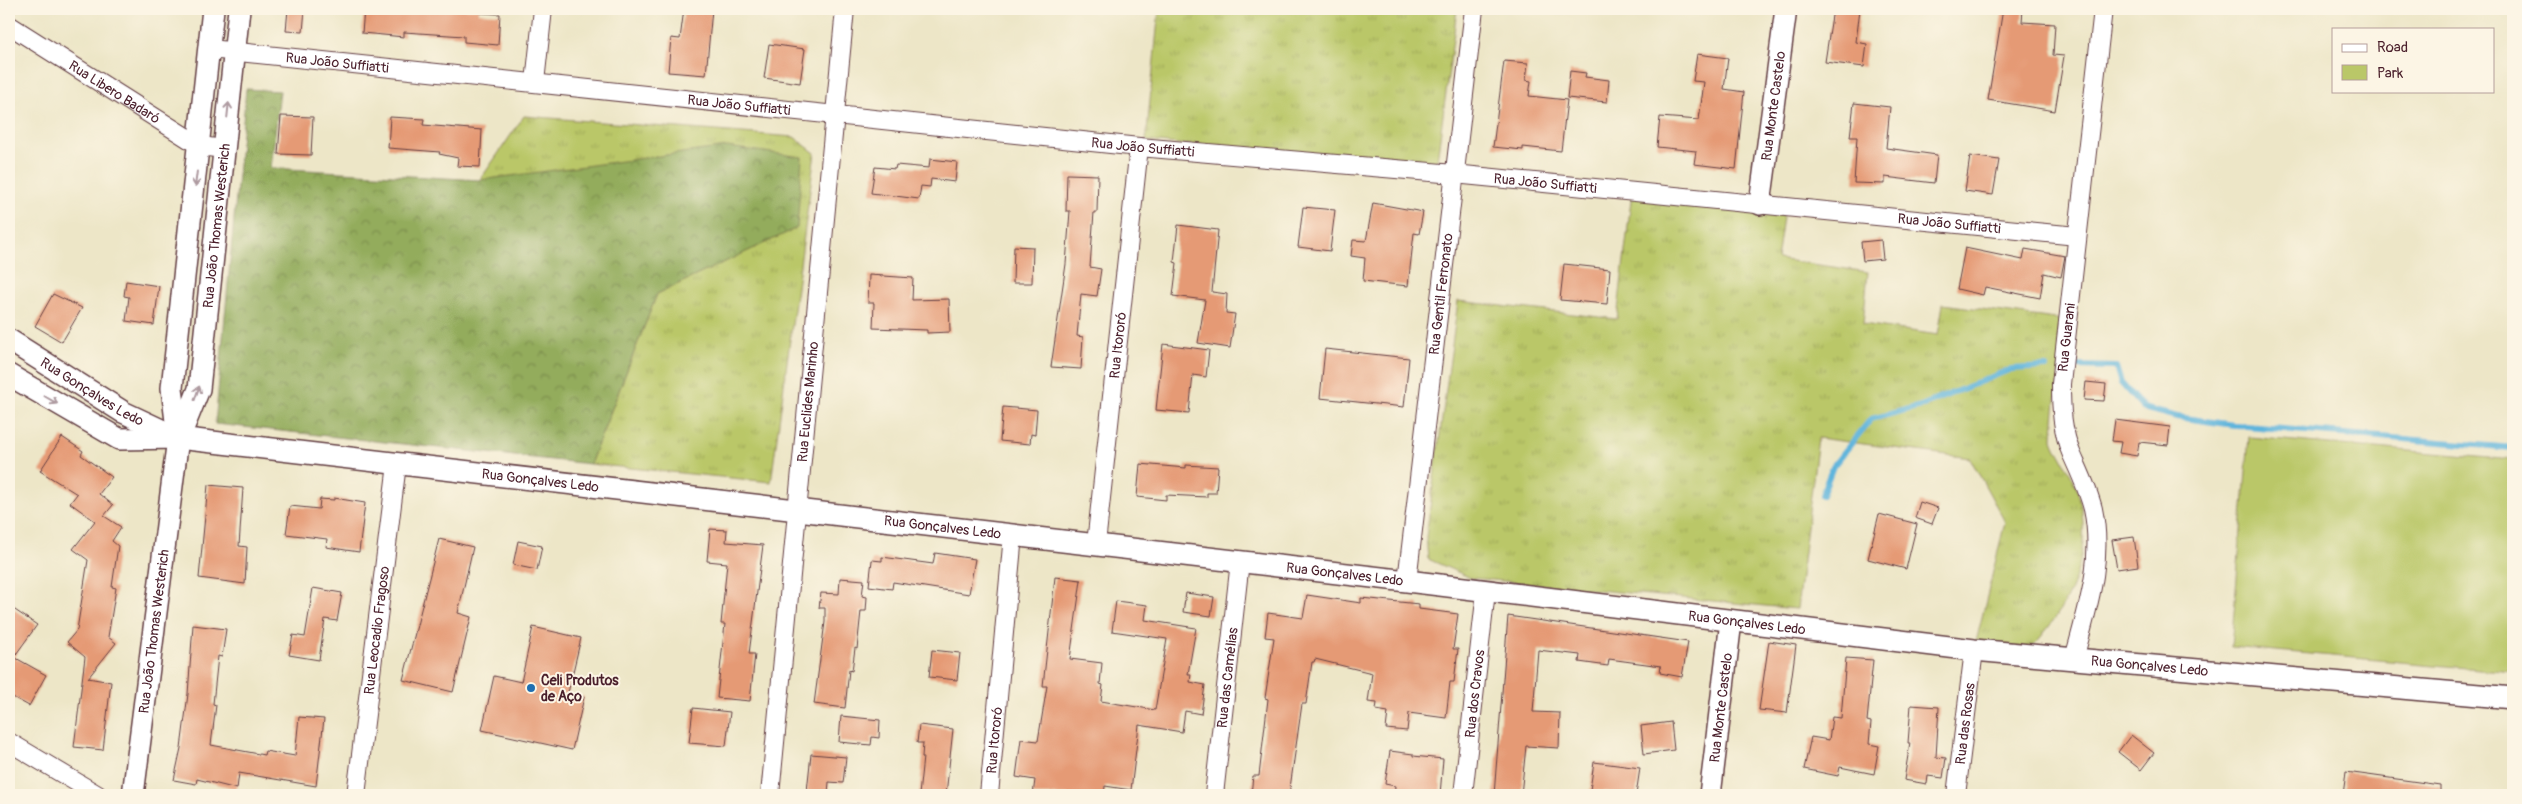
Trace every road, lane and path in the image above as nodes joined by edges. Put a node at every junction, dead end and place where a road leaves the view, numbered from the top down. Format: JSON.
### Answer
{"nodes":[{"id":1,"x":213,"y":9,"type":"edge"},
{"id":2,"x":239,"y":9,"type":"edge"},
{"id":3,"x":542,"y":9,"type":"edge"},
{"id":4,"x":845,"y":9,"type":"edge"},
{"id":5,"x":1474,"y":9,"type":"edge"},
{"id":6,"x":1786,"y":9,"type":"edge"},
{"id":7,"x":2103,"y":9,"type":"edge"},
{"id":8,"x":9,"y":25,"type":"edge"},
{"id":9,"x":210,"y":49,"type":"junction"},
{"id":10,"x":234,"y":50,"type":"junction"},
{"id":11,"x":535,"y":82,"type":"junction"},
{"id":12,"x":836,"y":114,"type":"junction"},
{"id":13,"x":200,"y":146,"type":"junction"},
{"id":14,"x":1139,"y":147,"type":"junction"},
{"id":15,"x":224,"y":149,"type":"junction"},
{"id":16,"x":1454,"y":174,"type":"junction"},
{"id":17,"x":1760,"y":204,"type":"junction"},
{"id":18,"x":2077,"y":236,"type":"junction"},
{"id":19,"x":184,"y":288,"type":"junction"},
{"id":20,"x":209,"y":291,"type":"junction"},
{"id":21,"x":9,"y":340,"type":"edge"},
{"id":22,"x":9,"y":375,"type":"edge"},
{"id":23,"x":178,"y":438,"type":"junction"},
{"id":24,"x":397,"y":464,"type":"junction"},
{"id":25,"x":798,"y":510,"type":"junction"},
{"id":26,"x":1014,"y":535,"type":"junction"},
{"id":27,"x":1096,"y":544,"type":"junction"},
{"id":28,"x":1240,"y":562,"type":"junction"},
{"id":29,"x":1407,"y":581,"type":"junction"},
{"id":30,"x":1486,"y":591,"type":"junction"},
{"id":31,"x":1731,"y":620,"type":"junction"},
{"id":32,"x":1974,"y":650,"type":"junction"},
{"id":33,"x":2074,"y":660,"type":"junction"},
{"id":34,"x":2513,"y":698,"type":"edge"},
{"id":35,"x":9,"y":742,"type":"edge"},
{"id":36,"x":98,"y":795,"type":"edge"},
{"id":37,"x":133,"y":795,"type":"edge"},
{"id":38,"x":356,"y":795,"type":"edge"},
{"id":39,"x":770,"y":795,"type":"edge"},
{"id":40,"x":988,"y":795,"type":"edge"},
{"id":41,"x":1214,"y":795,"type":"edge"},
{"id":42,"x":1463,"y":795,"type":"edge"},
{"id":43,"x":1710,"y":795,"type":"edge"},
{"id":44,"x":1956,"y":795,"type":"edge"}],
"edges":[{"from":1,"to":9,"type":"street","name":"Rua João Thomas Westerich"},
{"from":2,"to":10,"type":"street","name":"Rua João Thomas Westerich"},
{"from":3,"to":11,"type":"street"},
{"from":4,"to":12,"type":"street","name":"Rua Euclides Marinho"},
{"from":5,"to":16,"type":"street","name":"Rua Gentil Ferronato"},
{"from":6,"to":17,"type":"street","name":"Rua Monte Castelo"},
{"from":7,"to":18,"type":"street","name":"Rua Guarani"},
{"from":8,"to":13,"type":"street","name":"Rua Libero Badaró"},
{"from":9,"to":10,"type":"street","name":"Rua João Suffiatti"},
{"from":9,"to":13,"type":"street","name":"Rua João Thomas Westerich"},
{"from":10,"to":11,"type":"street","name":"Rua João Suffiatti"},
{"from":15,"to":10,"type":"street","name":"Rua João Thomas Westerich","one_way":true},
{"from":11,"to":12,"type":"street","name":"Rua João Suffiatti"},
{"from":12,"to":14,"type":"street","name":"Rua João Suffiatti"},
{"from":12,"to":25,"type":"street","name":"Rua Euclides Marinho"},
{"from":13,"to":15,"type":"street","name":"Rua Libero Badaró"},
{"from":13,"to":19,"type":"street","name":"Rua João Thomas Westerich","one_way":true},
{"from":14,"to":16,"type":"street","name":"Rua João Suffiatti"},
{"from":14,"to":27,"type":"street","name":"Rua Itororó"},
{"from":15,"to":20,"type":"street","name":"Rua João Thomas Westerich"},
{"from":16,"to":17,"type":"street","name":"Rua João Suffiatti"},
{"from":16,"to":29,"type":"street","name":"Rua Gentil Ferronato"},
{"from":17,"to":18,"type":"street","name":"Rua João Suffiatti"},
{"from":18,"to":33,"type":"street","name":"Rua Guarani"},
{"from":19,"to":20,"type":"street"},
{"from":19,"to":23,"type":"street","name":"Rua João Thomas Westerich"},
{"from":23,"to":20,"type":"street","name":"Rua João Thomas Westerich","one_way":true},
{"from":21,"to":23,"type":"street","name":"Rua Gonçalves Ledo"},
{"from":22,"to":23,"type":"street","name":"Rua Gonçalves Ledo","one_way":true},
{"from":23,"to":24,"type":"street","name":"Rua Gonçalves Ledo"},
{"from":23,"to":37,"type":"street","name":"Rua João Thomas Westerich"},
{"from":24,"to":25,"type":"street","name":"Rua Gonçalves Ledo"},
{"from":24,"to":38,"type":"street","name":"Rua Leocadio Fragoso"},
{"from":25,"to":26,"type":"street","name":"Rua Gonçalves Ledo"},
{"from":25,"to":39,"type":"street","name":"Rua Euclides Marinho"},
{"from":26,"to":27,"type":"street","name":"Rua Gonçalves Ledo"},
{"from":26,"to":40,"type":"street","name":"Rua Itororó"},
{"from":27,"to":28,"type":"street","name":"Rua Gonçalves Ledo"},
{"from":28,"to":29,"type":"street","name":"Rua Gonçalves Ledo"},
{"from":28,"to":41,"type":"street","name":"Rua das Camélias"},
{"from":29,"to":30,"type":"street","name":"Rua Gonçalves Ledo"},
{"from":30,"to":31,"type":"street","name":"Rua Gonçalves Ledo"},
{"from":30,"to":42,"type":"street","name":"Rua dos Cravos"},
{"from":31,"to":32,"type":"street","name":"Rua Gonçalves Ledo"},
{"from":31,"to":43,"type":"street","name":"Rua Monte Castelo"},
{"from":32,"to":33,"type":"street","name":"Rua Gonçalves Ledo"},
{"from":32,"to":44,"type":"street","name":"Rua das Rosas"},
{"from":33,"to":34,"type":"street","name":"Rua Gonçalves Ledo"},
{"from":35,"to":36,"type":"street"}]}
